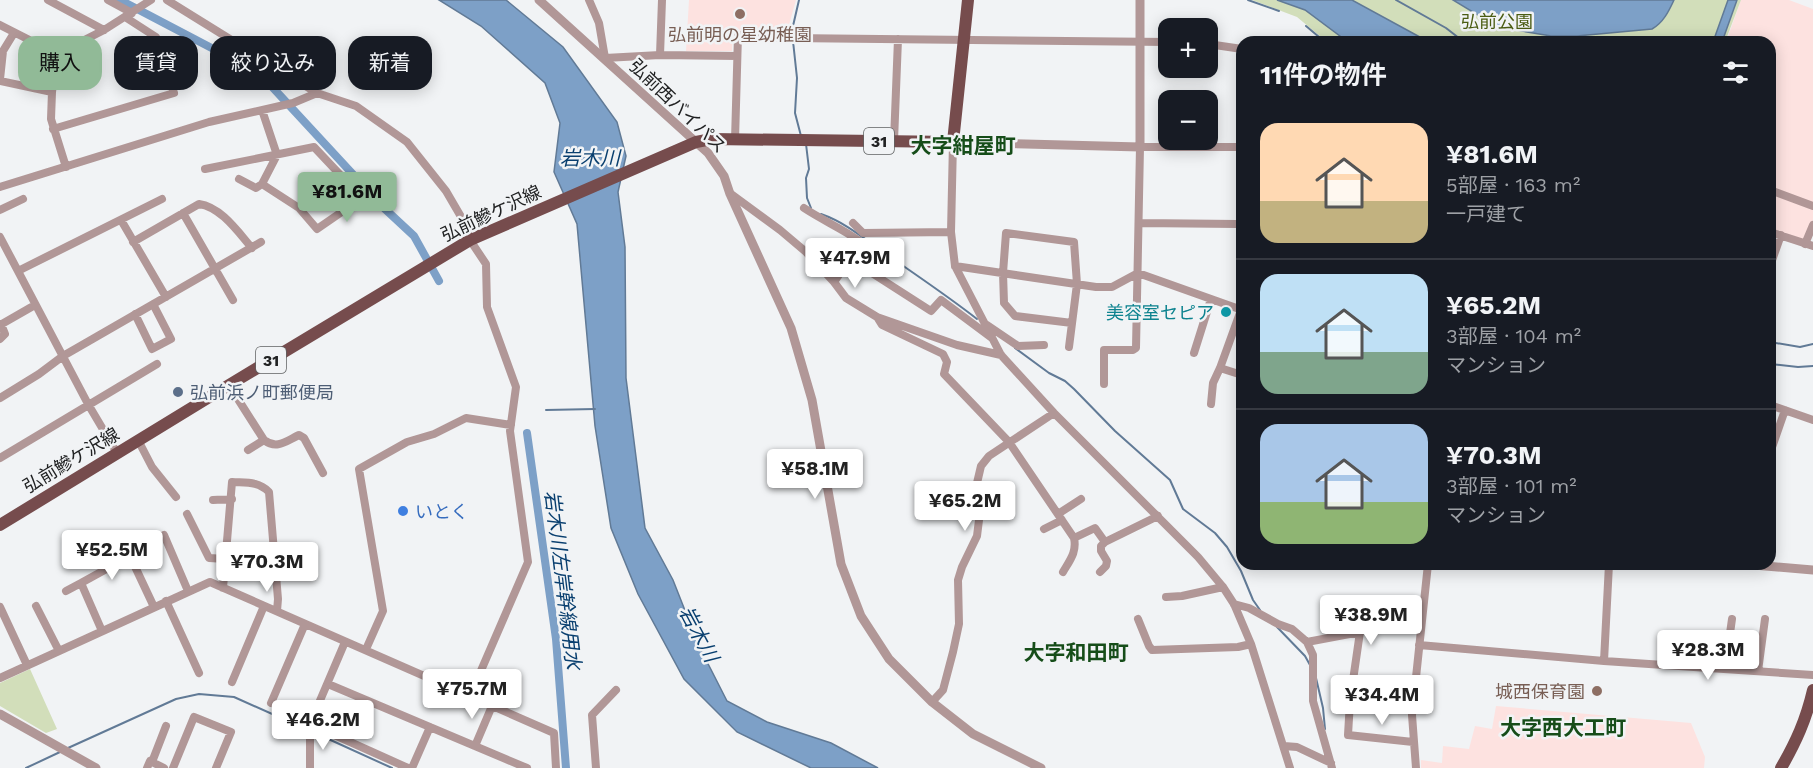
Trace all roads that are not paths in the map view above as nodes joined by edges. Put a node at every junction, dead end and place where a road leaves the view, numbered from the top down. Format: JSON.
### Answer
{"nodes":[{"id":1,"x":48,"y":0,"type":"edge"},
{"id":2,"x":108,"y":0,"type":"edge"},
{"id":3,"x":151,"y":0,"type":"edge"},
{"id":4,"x":167,"y":0,"type":"edge"},
{"id":5,"x":539,"y":0,"type":"edge"},
{"id":6,"x":590,"y":0,"type":"edge"},
{"id":7,"x":662,"y":0,"type":"edge"},
{"id":8,"x":968,"y":0,"type":"edge"},
{"id":9,"x":1140,"y":0,"type":"edge"},
{"id":10,"x":133,"y":12,"type":"junction"},
{"id":11,"x":0,"y":25,"type":"edge"},
{"id":12,"x":104,"y":30,"type":"junction"},
{"id":13,"x":14,"y":33,"type":"junction"},
{"id":14,"x":20,"y":36,"type":"edge"},
{"id":15,"x":92,"y":36,"type":"edge"},
{"id":16,"x":898,"y":39,"type":"junction"},
{"id":17,"x":964,"y":40,"type":"junction"},
{"id":18,"x":1140,"y":41,"type":"junction"},
{"id":19,"x":1158,"y":42,"type":"edge"},
{"id":20,"x":1218,"y":45,"type":"edge"},
{"id":21,"x":1236,"y":48,"type":"edge"},
{"id":22,"x":660,"y":55,"type":"junction"},
{"id":23,"x":737,"y":56,"type":"junction"},
{"id":24,"x":605,"y":58,"type":"junction"},
{"id":25,"x":1,"y":63,"type":"edge"},
{"id":26,"x":0,"y":80,"type":"edge"},
{"id":27,"x":52,"y":92,"type":"joint"},
{"id":28,"x":317,"y":93,"type":"junction"},
{"id":29,"x":262,"y":110,"type":"junction"},
{"id":30,"x":53,"y":129,"type":"junction"},
{"id":31,"x":735,"y":140,"type":"junction"},
{"id":32,"x":894,"y":141,"type":"junction"},
{"id":33,"x":696,"y":142,"type":"junction"},
{"id":34,"x":953,"y":142,"type":"junction"},
{"id":35,"x":1140,"y":147,"type":"junction"},
{"id":36,"x":1236,"y":147,"type":"edge"},
{"id":37,"x":278,"y":155,"type":"junction"},
{"id":38,"x":66,"y":167,"type":"junction"},
{"id":39,"x":205,"y":169,"type":"dead end"},
{"id":40,"x":239,"y":178,"type":"dead end"},
{"id":41,"x":262,"y":184,"type":"junction"},
{"id":42,"x":0,"y":187,"type":"edge"},
{"id":43,"x":1776,"y":192,"type":"edge"},
{"id":44,"x":730,"y":194,"type":"junction"},
{"id":45,"x":23,"y":199,"type":"dead end"},
{"id":46,"x":162,"y":199,"type":"dead end"},
{"id":47,"x":1813,"y":206,"type":"edge"},
{"id":48,"x":804,"y":208,"type":"dead end"},
{"id":49,"x":0,"y":210,"type":"edge"},
{"id":50,"x":183,"y":213,"type":"junction"},
{"id":51,"x":121,"y":220,"type":"junction"},
{"id":52,"x":853,"y":223,"type":"dead end"},
{"id":53,"x":1139,"y":223,"type":"junction"},
{"id":54,"x":1236,"y":224,"type":"edge"},
{"id":55,"x":1813,"y":225,"type":"edge"},
{"id":56,"x":951,"y":232,"type":"junction"},
{"id":57,"x":1776,"y":234,"type":"edge"},
{"id":58,"x":1780,"y":235,"type":"junction"},
{"id":59,"x":0,"y":237,"type":"edge"},
{"id":60,"x":474,"y":238,"type":"junction"},
{"id":61,"x":133,"y":242,"type":"junction"},
{"id":62,"x":261,"y":242,"type":"dead end"},
{"id":63,"x":1809,"y":245,"type":"edge"},
{"id":64,"x":1776,"y":247,"type":"edge"},
{"id":65,"x":252,"y":248,"type":"junction"},
{"id":66,"x":850,"y":259,"type":"junction"},
{"id":67,"x":955,"y":266,"type":"junction"},
{"id":68,"x":215,"y":269,"type":"junction"},
{"id":69,"x":18,"y":271,"type":"junction"},
{"id":70,"x":1002,"y":273,"type":"junction"},
{"id":71,"x":1138,"y":273,"type":"junction"},
{"id":72,"x":834,"y":282,"type":"junction"},
{"id":73,"x":1077,"y":284,"type":"junction"},
{"id":74,"x":166,"y":297,"type":"junction"},
{"id":75,"x":1211,"y":299,"type":"junction"},
{"id":76,"x":233,"y":300,"type":"dead end"},
{"id":77,"x":153,"y":304,"type":"junction"},
{"id":78,"x":35,"y":305,"type":"junction"},
{"id":79,"x":1236,"y":308,"type":"edge"},
{"id":80,"x":135,"y":314,"type":"junction"},
{"id":81,"x":877,"y":317,"type":"junction"},
{"id":82,"x":1072,"y":323,"type":"junction"},
{"id":83,"x":986,"y":324,"type":"junction"},
{"id":84,"x":1236,"y":324,"type":"edge"},
{"id":85,"x":1,"y":325,"type":"edge"},
{"id":86,"x":0,"y":339,"type":"edge"},
{"id":87,"x":993,"y":339,"type":"junction"},
{"id":88,"x":1044,"y":345,"type":"dead end"},
{"id":89,"x":1069,"y":347,"type":"dead end"},
{"id":90,"x":1194,"y":353,"type":"dead end"},
{"id":91,"x":1001,"y":355,"type":"junction"},
{"id":92,"x":63,"y":356,"type":"junction"},
{"id":93,"x":157,"y":364,"type":"dead end"},
{"id":94,"x":1220,"y":368,"type":"junction"},
{"id":95,"x":1236,"y":373,"type":"edge"},
{"id":96,"x":1104,"y":384,"type":"dead end"},
{"id":97,"x":229,"y":385,"type":"junction"},
{"id":98,"x":0,"y":398,"type":"edge"},
{"id":99,"x":88,"y":404,"type":"junction"},
{"id":100,"x":1211,"y":404,"type":"dead end"},
{"id":101,"x":1776,"y":407,"type":"edge"},
{"id":102,"x":1785,"y":410,"type":"junction"},
{"id":103,"x":1054,"y":413,"type":"junction"},
{"id":104,"x":1813,"y":420,"type":"edge"},
{"id":105,"x":511,"y":425,"type":"junction"},
{"id":106,"x":1776,"y":436,"type":"edge"},
{"id":107,"x":138,"y":440,"type":"junction"},
{"id":108,"x":264,"y":440,"type":"junction"},
{"id":109,"x":1009,"y":442,"type":"junction"},
{"id":110,"x":248,"y":450,"type":"dead end"},
{"id":111,"x":117,"y":453,"type":"junction"},
{"id":112,"x":0,"y":458,"type":"edge"},
{"id":113,"x":323,"y":473,"type":"dead end"},
{"id":114,"x":176,"y":496,"type":"dead end"},
{"id":115,"x":232,"y":499,"type":"junction"},
{"id":116,"x":1081,"y":499,"type":"dead end"},
{"id":117,"x":213,"y":501,"type":"dead end"},
{"id":118,"x":187,"y":514,"type":"dead end"},
{"id":119,"x":1158,"y":516,"type":"junction"},
{"id":120,"x":1060,"y":517,"type":"junction"},
{"id":121,"x":0,"y":525,"type":"edge"},
{"id":122,"x":1044,"y":529,"type":"dead end"},
{"id":123,"x":164,"y":535,"type":"dead end"},
{"id":124,"x":1074,"y":538,"type":"junction"},
{"id":125,"x":1105,"y":542,"type":"junction"},
{"id":126,"x":226,"y":559,"type":"junction"},
{"id":127,"x":1776,"y":567,"type":"edge"},
{"id":128,"x":1427,"y":570,"type":"edge"},
{"id":129,"x":1609,"y":570,"type":"edge"},
{"id":130,"x":1813,"y":570,"type":"edge"},
{"id":131,"x":1063,"y":572,"type":"dead end"},
{"id":132,"x":1100,"y":572,"type":"dead end"},
{"id":133,"x":81,"y":583,"type":"junction"},
{"id":134,"x":1223,"y":587,"type":"junction"},
{"id":135,"x":223,"y":588,"type":"junction"},
{"id":136,"x":66,"y":591,"type":"dead end"},
{"id":137,"x":188,"y":591,"type":"junction"},
{"id":138,"x":1166,"y":597,"type":"dead end"},
{"id":139,"x":166,"y":601,"type":"junction"},
{"id":140,"x":1234,"y":604,"type":"junction"},
{"id":141,"x":36,"y":606,"type":"dead end"},
{"id":142,"x":264,"y":606,"type":"junction"},
{"id":143,"x":0,"y":607,"type":"edge"},
{"id":144,"x":154,"y":607,"type":"junction"},
{"id":145,"x":277,"y":611,"type":"junction"},
{"id":146,"x":1732,"y":618,"type":"dead end"},
{"id":147,"x":1765,"y":619,"type":"dead end"},
{"id":148,"x":1138,"y":620,"type":"dead end"},
{"id":149,"x":305,"y":624,"type":"junction"},
{"id":150,"x":102,"y":631,"type":"junction"},
{"id":151,"x":345,"y":642,"type":"junction"},
{"id":152,"x":1307,"y":642,"type":"junction"},
{"id":153,"x":1251,"y":644,"type":"junction"},
{"id":154,"x":1419,"y":645,"type":"junction"},
{"id":155,"x":367,"y":647,"type":"dead end"},
{"id":156,"x":58,"y":651,"type":"junction"},
{"id":157,"x":1604,"y":661,"type":"junction"},
{"id":158,"x":27,"y":666,"type":"junction"},
{"id":159,"x":1725,"y":669,"type":"junction"},
{"id":160,"x":1758,"y":671,"type":"junction"},
{"id":161,"x":199,"y":673,"type":"dead end"},
{"id":162,"x":1813,"y":675,"type":"edge"},
{"id":163,"x":0,"y":678,"type":"edge"},
{"id":164,"x":232,"y":682,"type":"dead end"},
{"id":165,"x":328,"y":684,"type":"junction"},
{"id":166,"x":616,"y":690,"type":"dead end"},
{"id":167,"x":1813,"y":690,"type":"edge"},
{"id":168,"x":470,"y":696,"type":"junction"},
{"id":169,"x":932,"y":702,"type":"junction"},
{"id":170,"x":271,"y":703,"type":"dead end"},
{"id":171,"x":492,"y":706,"type":"junction"},
{"id":172,"x":0,"y":714,"type":"edge"},
{"id":173,"x":166,"y":726,"type":"dead end"},
{"id":174,"x":430,"y":727,"type":"junction"},
{"id":175,"x":310,"y":729,"type":"junction"},
{"id":176,"x":1413,"y":742,"type":"junction"},
{"id":177,"x":475,"y":746,"type":"junction"},
{"id":178,"x":1284,"y":746,"type":"junction"},
{"id":179,"x":150,"y":765,"type":"edge"},
{"id":180,"x":1331,"y":765,"type":"edge"},
{"id":181,"x":96,"y":768,"type":"edge"},
{"id":182,"x":164,"y":768,"type":"edge"},
{"id":183,"x":173,"y":768,"type":"edge"},
{"id":184,"x":216,"y":768,"type":"edge"},
{"id":185,"x":310,"y":768,"type":"edge"},
{"id":186,"x":410,"y":768,"type":"edge"},
{"id":187,"x":527,"y":768,"type":"edge"},
{"id":188,"x":556,"y":768,"type":"edge"},
{"id":189,"x":596,"y":768,"type":"edge"},
{"id":190,"x":1041,"y":768,"type":"edge"},
{"id":191,"x":1290,"y":768,"type":"edge"},
{"id":192,"x":1416,"y":768,"type":"edge"},
{"id":193,"x":1781,"y":768,"type":"edge"}],
"edges":[{"from":1,"to":12,"type":"street"},
{"from":2,"to":10,"type":"street"},
{"from":3,"to":10,"type":"street"},
{"from":4,"to":28,"type":"street"},
{"from":5,"to":24,"type":"street","name":"弘前西バイパス"},
{"from":6,"to":24,"type":"street"},
{"from":7,"to":22,"type":"street"},
{"from":8,"to":17,"type":"main road"},
{"from":9,"to":18,"type":"street"},
{"from":10,"to":12,"type":"street"},
{"from":10,"to":30,"type":"street"},
{"from":11,"to":13,"type":"street"},
{"from":12,"to":15,"type":"street"},
{"from":13,"to":14,"type":"street"},
{"from":13,"to":25,"type":"street"},
{"from":16,"to":17,"type":"street"},
{"from":16,"to":23,"type":"street"},
{"from":16,"to":32,"type":"street"},
{"from":17,"to":18,"type":"street"},
{"from":17,"to":34,"type":"main road"},
{"from":18,"to":19,"type":"street"},
{"from":18,"to":35,"type":"street"},
{"from":20,"to":21,"type":"street"},
{"from":22,"to":23,"type":"street"},
{"from":22,"to":24,"type":"street"},
{"from":23,"to":31,"type":"street"},
{"from":24,"to":33,"type":"street","name":"弘前西バイパス"},
{"from":25,"to":26,"type":"street"},
{"from":26,"to":27,"type":"street"},
{"from":27,"to":30,"type":"street"},
{"from":28,"to":29,"type":"street"},
{"from":28,"to":60,"type":"street"},
{"from":29,"to":37,"type":"street"},
{"from":29,"to":38,"type":"street"},
{"from":30,"to":38,"type":"street"},
{"from":31,"to":32,"type":"main road","name":"弘前鰺ケ沢線","number":"31"},
{"from":31,"to":33,"type":"main road","name":"弘前鰺ケ沢線","number":"31"},
{"from":32,"to":34,"type":"main road","name":"弘前鰺ケ沢線","number":"31"},
{"from":33,"to":44,"type":"street","name":"弘前西バイパス"},
{"from":33,"to":60,"type":"main road","name":"弘前鰺ケ沢線","number":"31"},
{"from":34,"to":35,"type":"street"},
{"from":34,"to":56,"type":"street"},
{"from":35,"to":36,"type":"street"},
{"from":35,"to":53,"type":"street"},
{"from":37,"to":39,"type":"street"},
{"from":37,"to":41,"type":"street"},
{"from":37,"to":41,"type":"street"},
{"from":38,"to":42,"type":"street"},
{"from":40,"to":41,"type":"street"},
{"from":43,"to":47,"type":"street"},
{"from":44,"to":72,"type":"street"},
{"from":44,"to":169,"type":"street","name":"弘前西バイパス"},
{"from":45,"to":49,"type":"street"},
{"from":46,"to":51,"type":"street"},
{"from":48,"to":66,"type":"street"},
{"from":50,"to":61,"type":"street"},
{"from":50,"to":65,"type":"street"},
{"from":50,"to":68,"type":"street"},
{"from":51,"to":61,"type":"street"},
{"from":51,"to":69,"type":"street"},
{"from":52,"to":56,"type":"street"},
{"from":53,"to":54,"type":"street"},
{"from":53,"to":71,"type":"street"},
{"from":55,"to":63,"type":"street"},
{"from":56,"to":67,"type":"street"},
{"from":57,"to":58,"type":"street"},
{"from":58,"to":63,"type":"street"},
{"from":58,"to":64,"type":"street"},
{"from":59,"to":69,"type":"street"},
{"from":60,"to":97,"type":"main road","name":"弘前鰺ケ沢線","number":"31"},
{"from":60,"to":105,"type":"street"},
{"from":61,"to":74,"type":"street"},
{"from":62,"to":65,"type":"street"},
{"from":65,"to":68,"type":"street"},
{"from":66,"to":72,"type":"street"},
{"from":66,"to":87,"type":"street"},
{"from":67,"to":70,"type":"street"},
{"from":67,"to":83,"type":"street"},
{"from":68,"to":74,"type":"street"},
{"from":68,"to":76,"type":"street"},
{"from":69,"to":78,"type":"street"},
{"from":70,"to":73,"type":"street"},
{"from":70,"to":73,"type":"street"},
{"from":70,"to":82,"type":"street"},
{"from":71,"to":73,"type":"street"},
{"from":71,"to":75,"type":"street"},
{"from":71,"to":96,"type":"street"},
{"from":72,"to":81,"type":"street"},
{"from":73,"to":82,"type":"street"},
{"from":74,"to":77,"type":"street"},
{"from":75,"to":79,"type":"street"},
{"from":75,"to":90,"type":"street"},
{"from":77,"to":80,"type":"street"},
{"from":77,"to":80,"type":"street"},
{"from":78,"to":85,"type":"street"},
{"from":78,"to":92,"type":"street"},
{"from":80,"to":92,"type":"street"},
{"from":81,"to":91,"type":"street"},
{"from":81,"to":109,"type":"street"},
{"from":82,"to":89,"type":"street"},
{"from":83,"to":87,"type":"street"},
{"from":83,"to":88,"type":"street"},
{"from":84,"to":94,"type":"street"},
{"from":85,"to":86,"type":"street"},
{"from":87,"to":91,"type":"street"},
{"from":91,"to":103,"type":"street"},
{"from":92,"to":98,"type":"street"},
{"from":92,"to":99,"type":"street"},
{"from":93,"to":99,"type":"street"},
{"from":94,"to":95,"type":"street"},
{"from":94,"to":100,"type":"street"},
{"from":97,"to":107,"type":"main road","name":"弘前鰺ケ沢線","number":"31"},
{"from":97,"to":108,"type":"street"},
{"from":99,"to":111,"type":"street"},
{"from":99,"to":112,"type":"street"},
{"from":101,"to":102,"type":"street"},
{"from":102,"to":104,"type":"street"},
{"from":102,"to":106,"type":"street"},
{"from":103,"to":109,"type":"street"},
{"from":103,"to":119,"type":"street"},
{"from":105,"to":155,"type":"street"},
{"from":105,"to":168,"type":"street"},
{"from":107,"to":111,"type":"main road","name":"弘前鰺ケ沢線","number":"31"},
{"from":107,"to":114,"type":"street"},
{"from":108,"to":110,"type":"street"},
{"from":108,"to":113,"type":"street"},
{"from":109,"to":120,"type":"street"},
{"from":109,"to":169,"type":"street"},
{"from":111,"to":121,"type":"main road","name":"弘前鰺ケ沢線","number":"31"},
{"from":115,"to":117,"type":"street"},
{"from":115,"to":126,"type":"street"},
{"from":115,"to":145,"type":"street"},
{"from":116,"to":120,"type":"street"},
{"from":118,"to":126,"type":"street"},
{"from":119,"to":125,"type":"street"},
{"from":119,"to":134,"type":"street"},
{"from":120,"to":122,"type":"street"},
{"from":120,"to":124,"type":"street"},
{"from":123,"to":137,"type":"street"},
{"from":124,"to":125,"type":"street"},
{"from":124,"to":131,"type":"street"},
{"from":125,"to":132,"type":"street"},
{"from":126,"to":135,"type":"street"},
{"from":127,"to":130,"type":"street"},
{"from":128,"to":154,"type":"street"},
{"from":129,"to":157,"type":"street"},
{"from":133,"to":136,"type":"street"},
{"from":133,"to":144,"type":"street"},
{"from":133,"to":150,"type":"street"},
{"from":134,"to":138,"type":"street"},
{"from":134,"to":140,"type":"street"},
{"from":135,"to":137,"type":"street"},
{"from":135,"to":142,"type":"street"},
{"from":137,"to":139,"type":"street"},
{"from":139,"to":144,"type":"street"},
{"from":139,"to":161,"type":"street"},
{"from":140,"to":152,"type":"street"},
{"from":140,"to":153,"type":"street"},
{"from":141,"to":156,"type":"street"},
{"from":142,"to":145,"type":"street"},
{"from":142,"to":164,"type":"street"},
{"from":143,"to":158,"type":"street"},
{"from":144,"to":150,"type":"street"},
{"from":145,"to":149,"type":"street"},
{"from":146,"to":159,"type":"street"},
{"from":147,"to":160,"type":"street"},
{"from":148,"to":153,"type":"street"},
{"from":149,"to":151,"type":"street"},
{"from":149,"to":170,"type":"street"},
{"from":150,"to":156,"type":"street"},
{"from":151,"to":165,"type":"street"},
{"from":151,"to":168,"type":"street"},
{"from":152,"to":176,"type":"street"},
{"from":152,"to":180,"type":"street"},
{"from":153,"to":178,"type":"street"},
{"from":154,"to":157,"type":"street"},
{"from":154,"to":176,"type":"street"},
{"from":156,"to":158,"type":"street"},
{"from":157,"to":159,"type":"street"},
{"from":158,"to":163,"type":"street"},
{"from":159,"to":160,"type":"street"},
{"from":160,"to":162,"type":"street"},
{"from":165,"to":174,"type":"street"},
{"from":165,"to":175,"type":"street"},
{"from":166,"to":189,"type":"street"},
{"from":167,"to":193,"type":"main road"},
{"from":168,"to":171,"type":"street"},
{"from":169,"to":190,"type":"street","name":"弘前西バイパス"},
{"from":171,"to":177,"type":"street"},
{"from":171,"to":188,"type":"street"},
{"from":172,"to":181,"type":"street"},
{"from":173,"to":179,"type":"street"},
{"from":174,"to":177,"type":"street"},
{"from":174,"to":186,"type":"street"},
{"from":175,"to":185,"type":"street"},
{"from":175,"to":186,"type":"street"},
{"from":176,"to":192,"type":"street"},
{"from":177,"to":187,"type":"street"},
{"from":178,"to":180,"type":"street"},
{"from":178,"to":191,"type":"street"},
{"from":179,"to":182,"type":"street"},
{"from":183,"to":184,"type":"street"}]}
